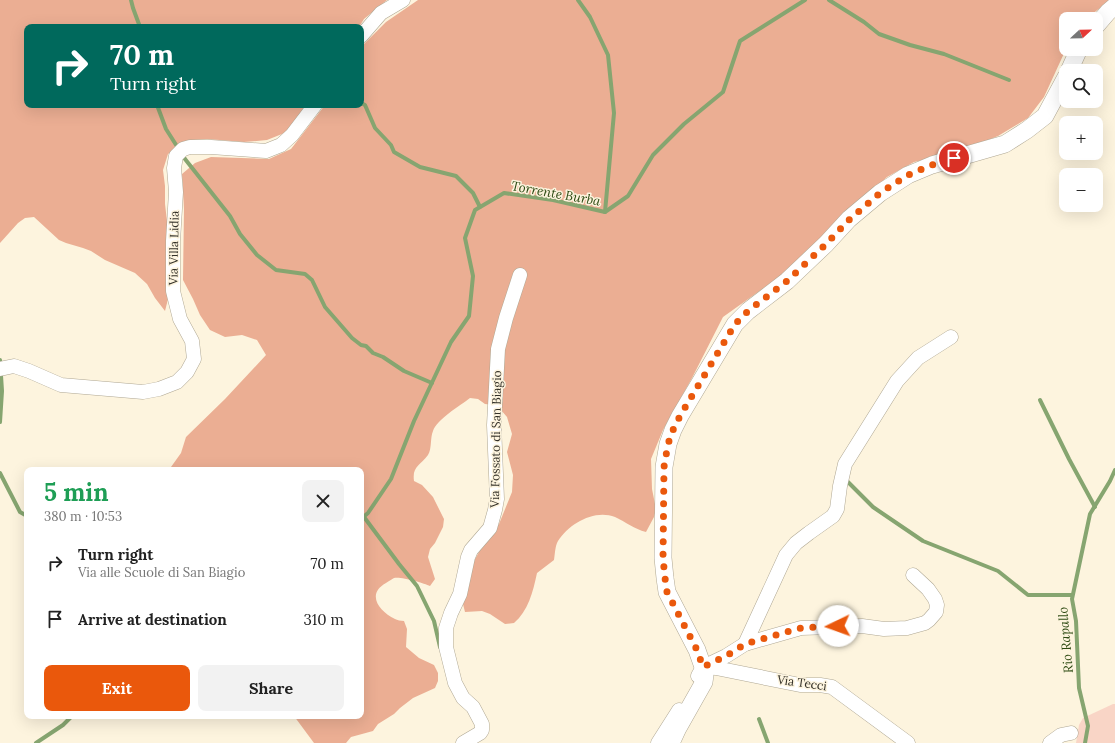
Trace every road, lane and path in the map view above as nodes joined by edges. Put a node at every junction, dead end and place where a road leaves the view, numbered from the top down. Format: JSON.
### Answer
{"nodes":[{"id":1,"x":402,"y":0,"type":"edge"},
{"id":2,"x":1115,"y":6,"type":"edge"},
{"id":3,"x":1103,"y":18,"type":"edge"},
{"id":4,"x":364,"y":33,"type":"edge"},
{"id":5,"x":1059,"y":91,"type":"edge"},
{"id":6,"x":313,"y":108,"type":"edge"},
{"id":7,"x":520,"y":275,"type":"dead end"},
{"id":8,"x":951,"y":337,"type":"dead end"},
{"id":9,"x":0,"y":369,"type":"edge"},
{"id":10,"x":913,"y":575,"type":"dead end"},
{"id":11,"x":745,"y":644,"type":"junction"},
{"id":12,"x":703,"y":667,"type":"junction"},
{"id":13,"x":1072,"y":733,"type":"dead end"},
{"id":14,"x":463,"y":743,"type":"edge"},
{"id":15,"x":658,"y":743,"type":"edge"},
{"id":16,"x":671,"y":743,"type":"edge"},
{"id":17,"x":908,"y":743,"type":"edge"},
{"id":18,"x":1050,"y":743,"type":"edge"}],
"edges":[{"from":1,"to":4,"type":"street"},
{"from":2,"to":3,"type":"street"},
{"from":5,"to":12,"type":"street"},
{"from":6,"to":9,"type":"street","name":"Via Villa Lidia"},
{"from":7,"to":14,"type":"street","name":"Via Fossato di San Biagio"},
{"from":8,"to":11,"type":"street"},
{"from":10,"to":11,"type":"street"},
{"from":11,"to":12,"type":"street"},
{"from":12,"to":15,"type":"street"},
{"from":12,"to":16,"type":"street"},
{"from":12,"to":17,"type":"street","name":"Via Tecci"},
{"from":13,"to":18,"type":"street"}]}
